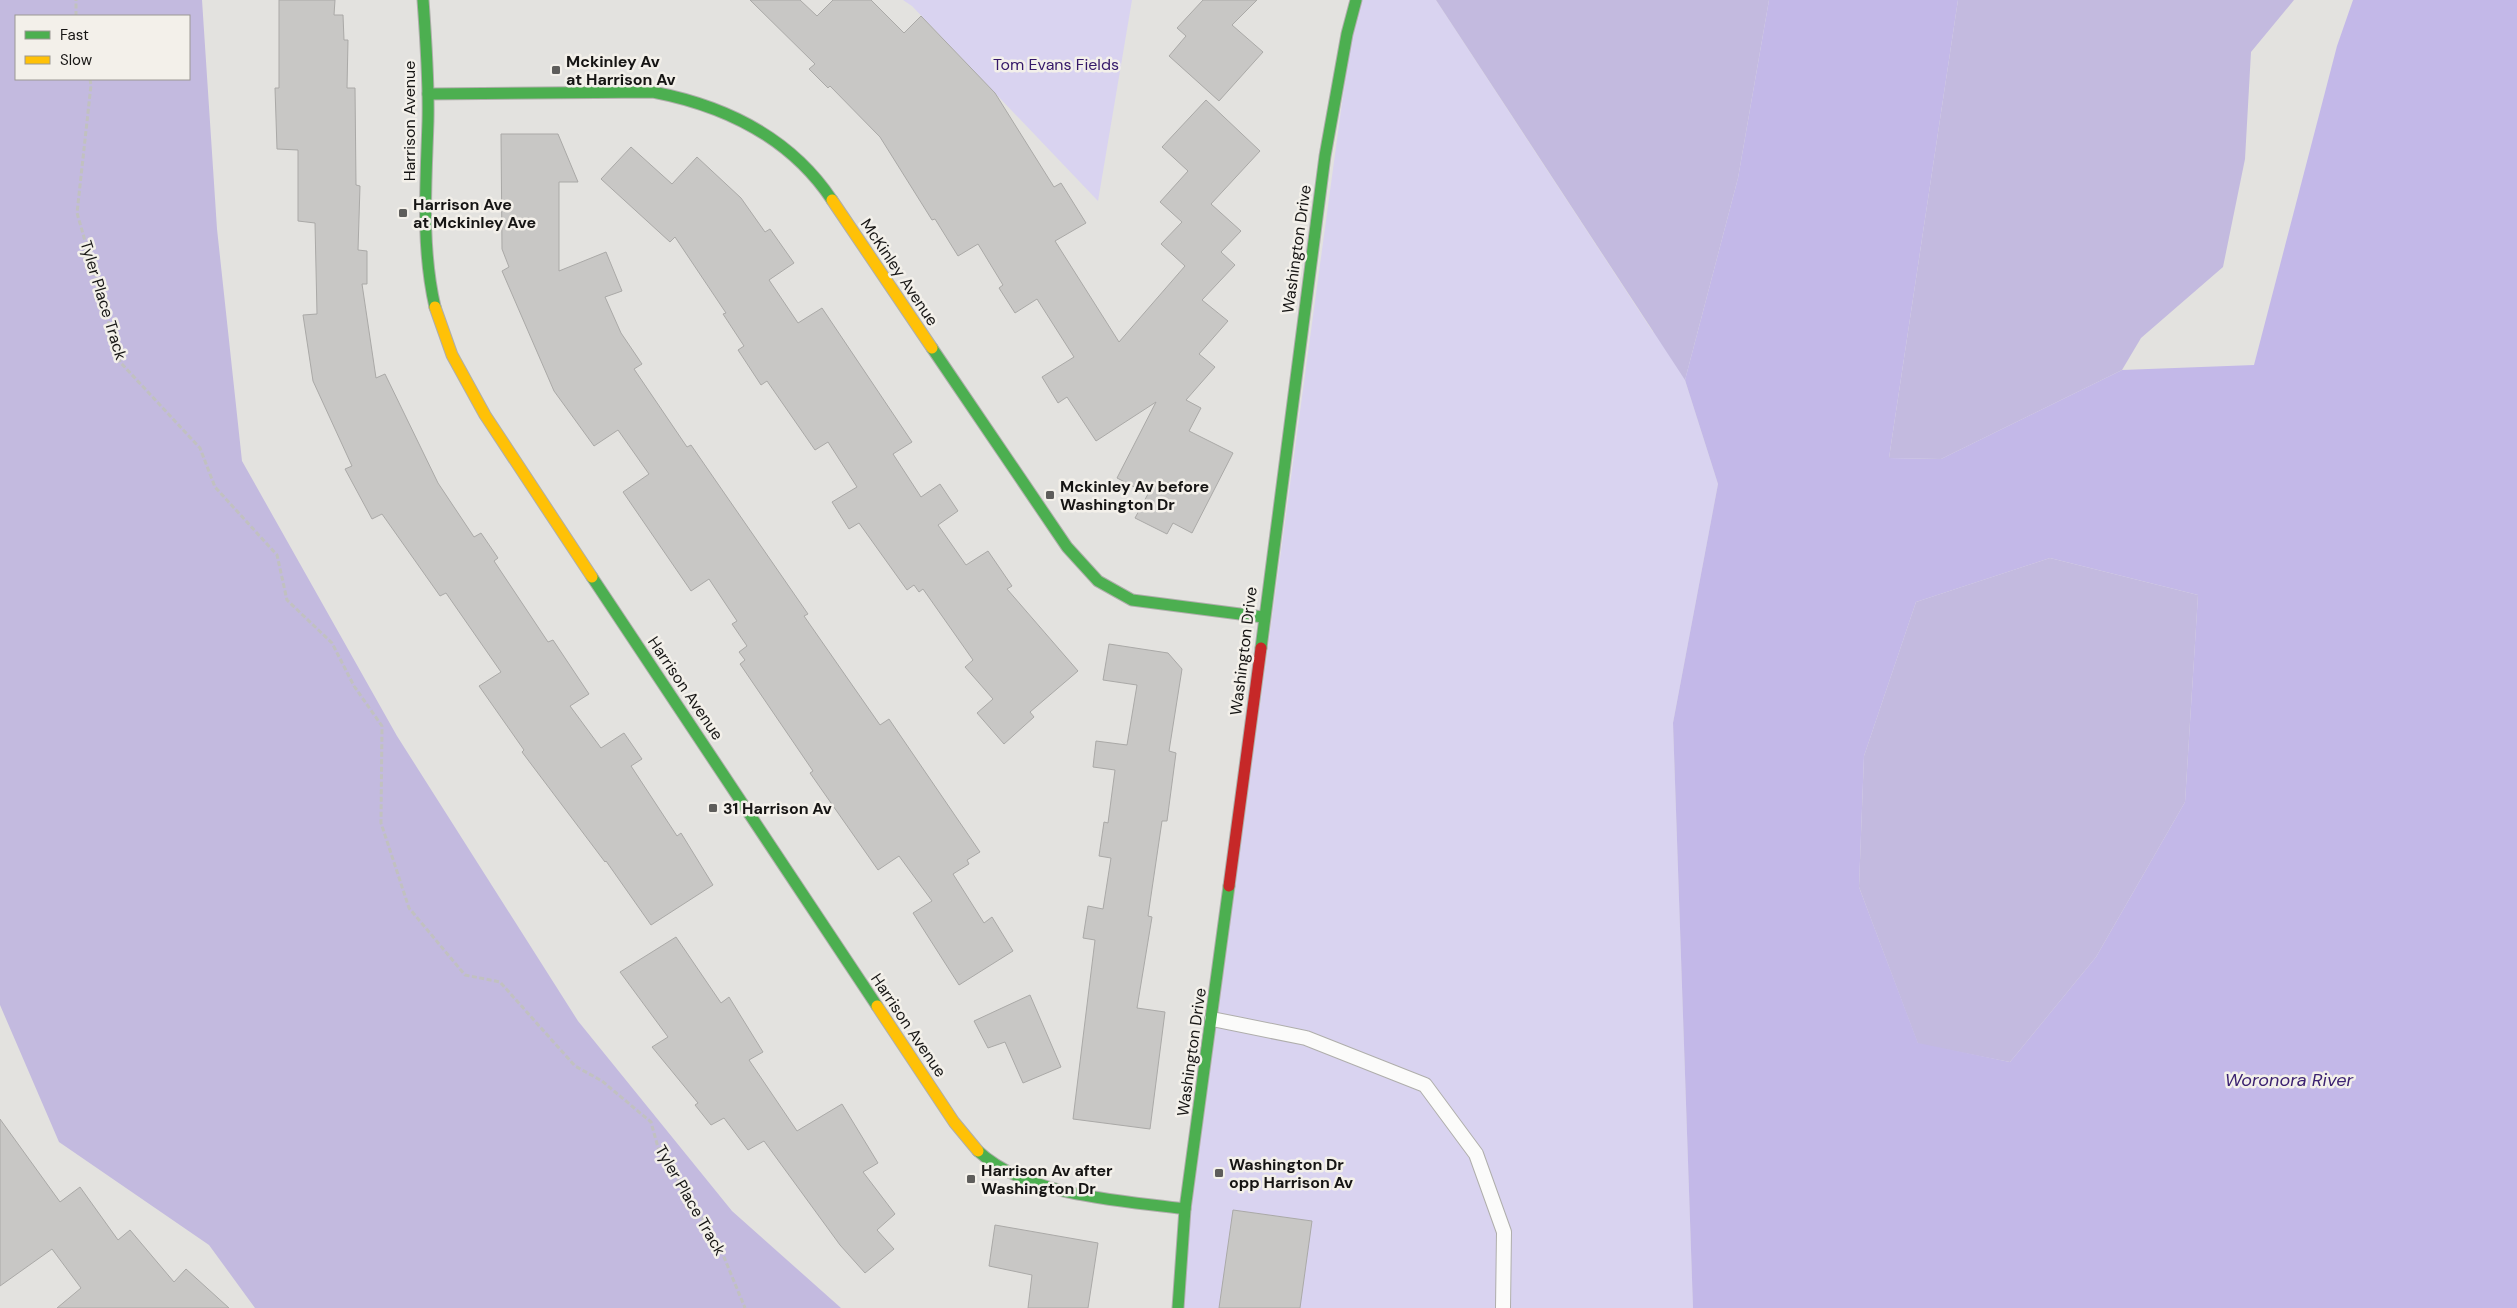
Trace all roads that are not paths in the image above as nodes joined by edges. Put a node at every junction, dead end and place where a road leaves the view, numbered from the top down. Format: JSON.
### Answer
{"nodes":[{"id":1,"x":423,"y":0,"type":"edge"},
{"id":2,"x":1356,"y":0,"type":"edge"},
{"id":3,"x":428,"y":94,"type":"junction"},
{"id":4,"x":1263,"y":617,"type":"junction"},
{"id":5,"x":1212,"y":1020,"type":"junction"},
{"id":6,"x":1185,"y":1209,"type":"junction"},
{"id":7,"x":1178,"y":1308,"type":"edge"},
{"id":8,"x":1503,"y":1308,"type":"edge"}],
"edges":[{"from":1,"to":3,"type":"street","name":"Harrison Avenue"},
{"from":2,"to":4,"type":"street","name":"Washington Drive"},
{"from":3,"to":4,"type":"street","name":"McKinley Avenue"},
{"from":3,"to":6,"type":"street","name":"Harrison Avenue"},
{"from":4,"to":5,"type":"street","name":"Washington Drive"},
{"from":5,"to":6,"type":"street","name":"Washington Drive"},
{"from":5,"to":8,"type":"lane"},
{"from":6,"to":7,"type":"street","name":"Washington Drive"}]}
